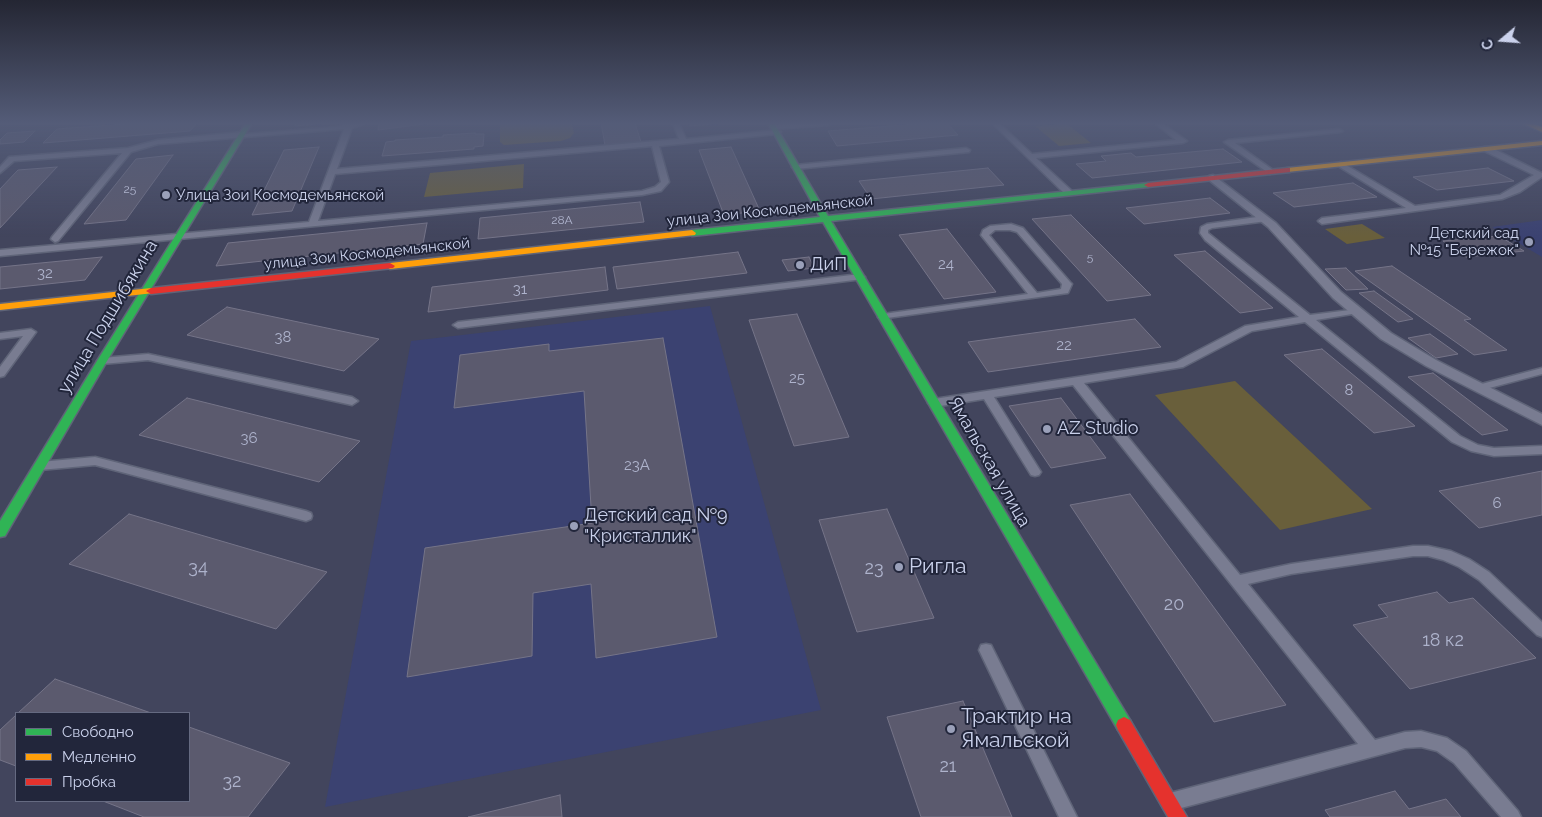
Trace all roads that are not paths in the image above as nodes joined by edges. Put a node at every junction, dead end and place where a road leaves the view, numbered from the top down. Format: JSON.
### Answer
{"nodes":[{"id":1,"x":10,"y":161,"type":"edge"},
{"id":2,"x":119,"y":161,"type":"edge"},
{"id":3,"x":224,"y":161,"type":"edge"},
{"id":4,"x":336,"y":161,"type":"edge"},
{"id":5,"x":457,"y":161,"type":"edge"},
{"id":6,"x":660,"y":161,"type":"edge"},
{"id":7,"x":793,"y":161,"type":"edge"},
{"id":8,"x":855,"y":161,"type":"edge"},
{"id":9,"x":1035,"y":161,"type":"edge"},
{"id":10,"x":1255,"y":161,"type":"edge"},
{"id":11,"x":1367,"y":161,"type":"edge"},
{"id":12,"x":1513,"y":161,"type":"edge"},
{"id":13,"x":1341,"y":164,"type":"junction"},
{"id":14,"x":796,"y":167,"type":"junction"},
{"id":15,"x":0,"y":171,"type":"edge"},
{"id":16,"x":332,"y":172,"type":"junction"},
{"id":17,"x":1270,"y":172,"type":"junction"},
{"id":18,"x":1541,"y":175,"type":"edge"},
{"id":19,"x":1213,"y":178,"type":"junction"},
{"id":20,"x":1069,"y":193,"type":"junction"},
{"id":21,"x":1414,"y":209,"type":"junction"},
{"id":22,"x":1264,"y":219,"type":"junction"},
{"id":23,"x":826,"y":220,"type":"junction"},
{"id":24,"x":1322,"y":221,"type":"dead end"},
{"id":25,"x":313,"y":223,"type":"junction"},
{"id":26,"x":177,"y":236,"type":"junction"},
{"id":27,"x":55,"y":239,"type":"dead end"},
{"id":28,"x":0,"y":253,"type":"edge"},
{"id":29,"x":860,"y":277,"type":"junction"},
{"id":30,"x":143,"y":292,"type":"junction"},
{"id":31,"x":1036,"y":296,"type":"junction"},
{"id":32,"x":0,"y":307,"type":"edge"},
{"id":33,"x":1355,"y":311,"type":"junction"},
{"id":34,"x":884,"y":317,"type":"junction"},
{"id":35,"x":1308,"y":318,"type":"junction"},
{"id":36,"x":458,"y":325,"type":"dead end"},
{"id":37,"x":0,"y":336,"type":"edge"},
{"id":38,"x":102,"y":361,"type":"junction"},
{"id":39,"x":1542,"y":371,"type":"edge"},
{"id":40,"x":0,"y":374,"type":"edge"},
{"id":41,"x":1077,"y":382,"type":"junction"},
{"id":42,"x":1478,"y":388,"type":"junction"},
{"id":43,"x":987,"y":395,"type":"junction"},
{"id":44,"x":352,"y":401,"type":"dead end"},
{"id":45,"x":934,"y":403,"type":"junction"},
{"id":46,"x":1542,"y":420,"type":"edge"},
{"id":47,"x":1542,"y":450,"type":"edge"},
{"id":48,"x":40,"y":466,"type":"junction"},
{"id":49,"x":1035,"y":472,"type":"dead end"},
{"id":50,"x":306,"y":516,"type":"dead end"},
{"id":51,"x":0,"y":532,"type":"edge"},
{"id":52,"x":1237,"y":581,"type":"junction"},
{"id":53,"x":1542,"y":631,"type":"edge"},
{"id":54,"x":986,"y":650,"type":"dead end"},
{"id":55,"x":1372,"y":749,"type":"junction"},
{"id":56,"x":1170,"y":802,"type":"junction"},
{"id":57,"x":1068,"y":817,"type":"edge"},
{"id":58,"x":1178,"y":817,"type":"edge"},
{"id":59,"x":1512,"y":817,"type":"edge"}],
"edges":[{"from":1,"to":15,"type":"lane"},
{"from":2,"to":27,"type":"lane"},
{"from":3,"to":26,"type":"street","name":"улица Подшибякина"},
{"from":4,"to":16,"type":"lane"},
{"from":5,"to":16,"type":"lane"},
{"from":6,"to":25,"type":"lane"},
{"from":7,"to":14,"type":"street","name":"Ямальская улица"},
{"from":8,"to":14,"type":"lane"},
{"from":9,"to":20,"type":"lane"},
{"from":10,"to":17,"type":"lane"},
{"from":11,"to":13,"type":"street","name":"улица Зои Космодемьянской"},
{"from":12,"to":18,"type":"lane"},
{"from":13,"to":17,"type":"street","name":"улица Зои Космодемьянской"},
{"from":13,"to":21,"type":"lane"},
{"from":14,"to":23,"type":"street","name":"Ямальская улица"},
{"from":16,"to":25,"type":"lane"},
{"from":17,"to":19,"type":"street","name":"улица Зои Космодемьянской"},
{"from":18,"to":21,"type":"lane"},
{"from":19,"to":20,"type":"street","name":"улица Зои Космодемьянской"},
{"from":19,"to":22,"type":"street"},
{"from":20,"to":23,"type":"street","name":"улица Зои Космодемьянской"},
{"from":21,"to":24,"type":"lane"},
{"from":22,"to":33,"type":"street"},
{"from":22,"to":35,"type":"lane"},
{"from":23,"to":29,"type":"street","name":"Ямальская улица"},
{"from":23,"to":30,"type":"street","name":"улица Зои Космодемьянской"},
{"from":25,"to":26,"type":"lane"},
{"from":26,"to":28,"type":"lane"},
{"from":26,"to":30,"type":"street","name":"улица Подшибякина"},
{"from":29,"to":34,"type":"street","name":"Ямальская улица"},
{"from":29,"to":36,"type":"lane"},
{"from":30,"to":32,"type":"street","name":"улица Зои Космодемьянской"},
{"from":30,"to":38,"type":"street","name":"улица Подшибякина"},
{"from":31,"to":31,"type":"lane"},
{"from":31,"to":34,"type":"lane"},
{"from":33,"to":35,"type":"lane"},
{"from":33,"to":42,"type":"street"},
{"from":34,"to":45,"type":"street","name":"Ямальская улица"},
{"from":35,"to":41,"type":"lane"},
{"from":35,"to":47,"type":"lane"},
{"from":37,"to":40,"type":"lane"},
{"from":38,"to":44,"type":"lane"},
{"from":38,"to":48,"type":"street","name":"улица Подшибякина"},
{"from":39,"to":42,"type":"lane"},
{"from":41,"to":43,"type":"lane"},
{"from":41,"to":52,"type":"lane"},
{"from":42,"to":46,"type":"street"},
{"from":43,"to":45,"type":"lane"},
{"from":43,"to":49,"type":"lane"},
{"from":45,"to":56,"type":"street","name":"Ямальская улица"},
{"from":48,"to":50,"type":"lane"},
{"from":48,"to":51,"type":"street","name":"улица Подшибякина"},
{"from":52,"to":53,"type":"lane"},
{"from":52,"to":55,"type":"lane"},
{"from":54,"to":57,"type":"lane"},
{"from":55,"to":56,"type":"lane"},
{"from":55,"to":59,"type":"lane"},
{"from":56,"to":58,"type":"street","name":"Ямальская улица"}]}
